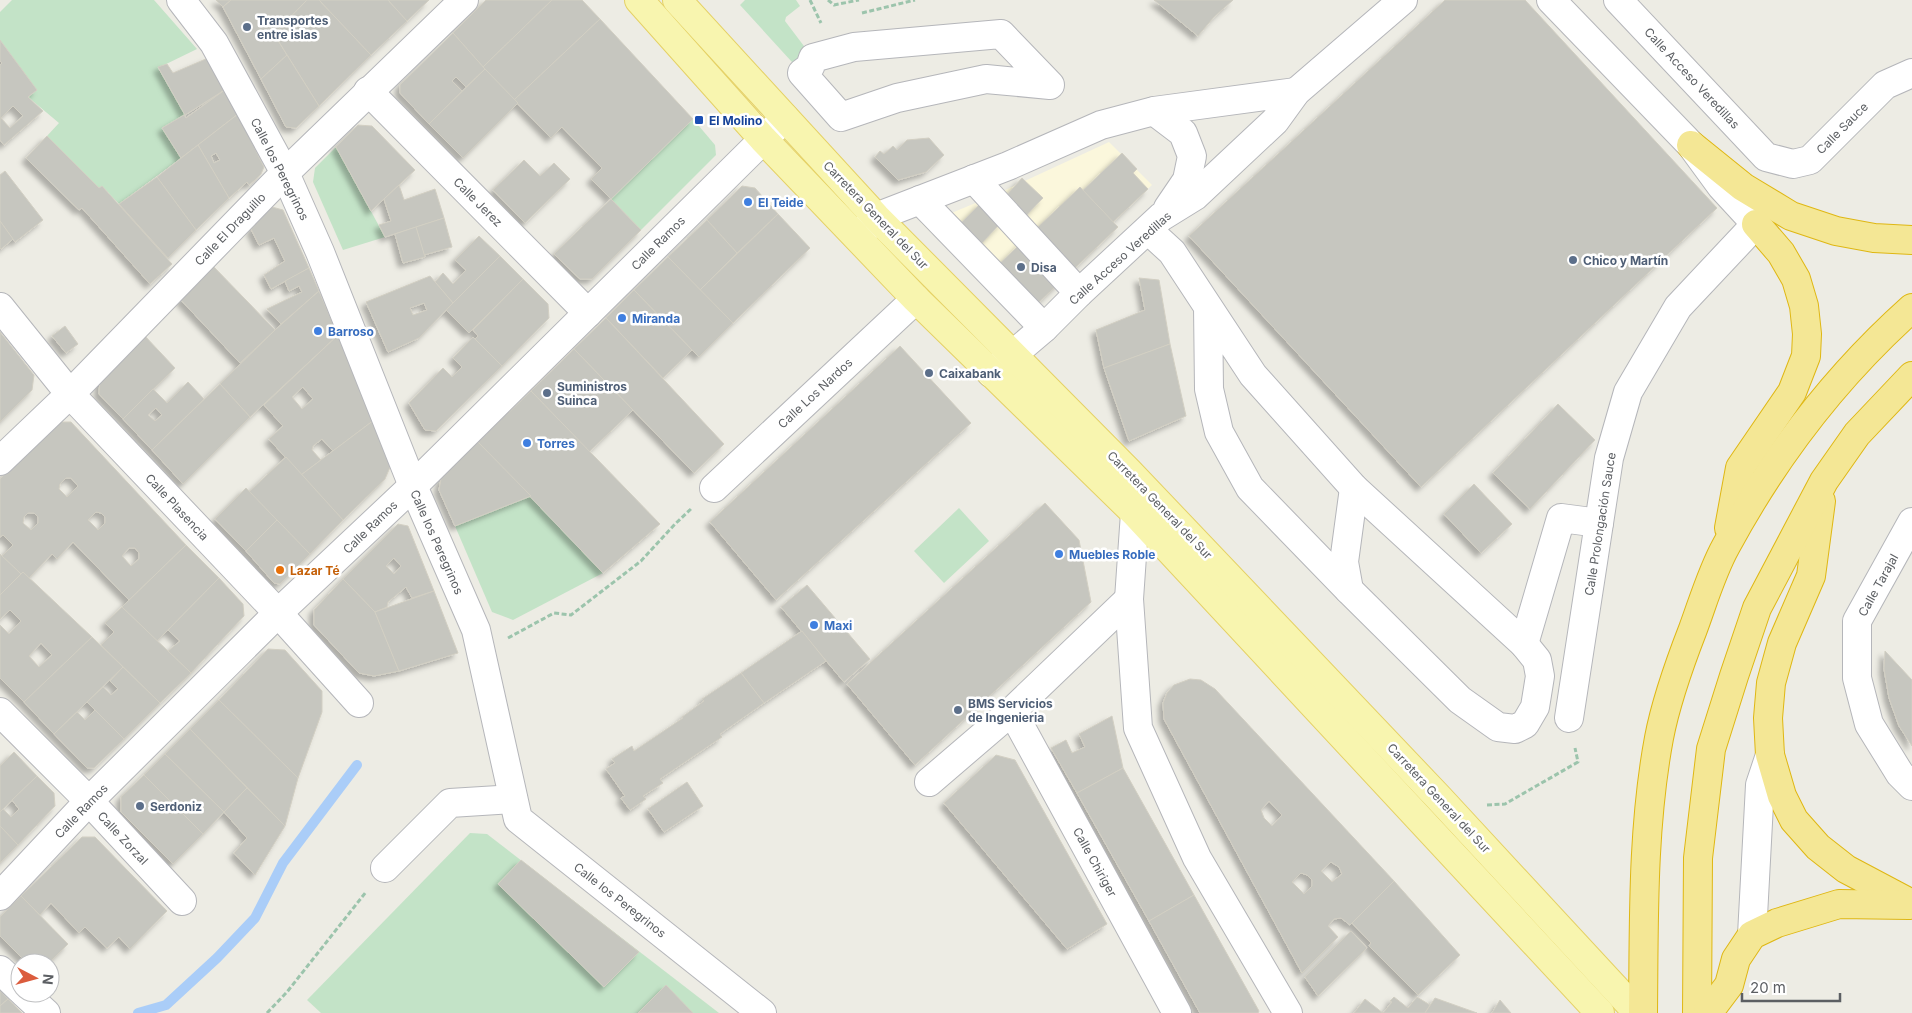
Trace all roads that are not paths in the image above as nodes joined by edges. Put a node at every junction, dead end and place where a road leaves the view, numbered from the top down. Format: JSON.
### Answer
{"nodes":[{"id":1,"x":181,"y":0,"type":"edge"},
{"id":2,"x":464,"y":0,"type":"edge"},
{"id":3,"x":639,"y":0,"type":"edge"},
{"id":4,"x":677,"y":0,"type":"edge"},
{"id":5,"x":1403,"y":0,"type":"edge"},
{"id":6,"x":1551,"y":0,"type":"edge"},
{"id":7,"x":1618,"y":0,"type":"edge"},
{"id":8,"x":1001,"y":34,"type":"joint"},
{"id":9,"x":1912,"y":73,"type":"edge"},
{"id":10,"x":368,"y":91,"type":"junction"},
{"id":11,"x":1296,"y":92,"type":"junction"},
{"id":12,"x":1154,"y":111,"type":"junction"},
{"id":13,"x":785,"y":118,"type":"junction"},
{"id":14,"x":763,"y":139,"type":"junction"},
{"id":15,"x":1691,"y":145,"type":"junction"},
{"id":16,"x":1766,"y":157,"type":"joint"},
{"id":17,"x":285,"y":173,"type":"junction"},
{"id":18,"x":974,"y":179,"type":"junction"},
{"id":19,"x":920,"y":200,"type":"junction"},
{"id":20,"x":876,"y":217,"type":"junction"},
{"id":21,"x":1155,"y":223,"type":"junction"},
{"id":22,"x":1756,"y":224,"type":"junction"},
{"id":23,"x":858,"y":237,"type":"junction"},
{"id":24,"x":1912,"y":240,"type":"edge"},
{"id":25,"x":1079,"y":293,"type":"junction"},
{"id":26,"x":916,"y":299,"type":"junction"},
{"id":27,"x":1208,"y":307,"type":"junction"},
{"id":28,"x":0,"y":308,"type":"edge"},
{"id":29,"x":1912,"y":308,"type":"edge"},
{"id":30,"x":588,"y":312,"type":"junction"},
{"id":31,"x":1044,"y":328,"type":"junction"},
{"id":32,"x":1013,"y":355,"type":"junction"},
{"id":33,"x":991,"y":373,"type":"junction"},
{"id":34,"x":1912,"y":376,"type":"edge"},
{"id":35,"x":70,"y":394,"type":"junction"},
{"id":36,"x":0,"y":462,"type":"edge"},
{"id":37,"x":1824,"y":481,"type":"junction"},
{"id":38,"x":412,"y":486,"type":"junction"},
{"id":39,"x":714,"y":488,"type":"road end"},
{"id":40,"x":1354,"y":488,"type":"junction"},
{"id":41,"x":1134,"y":514,"type":"junction"},
{"id":42,"x":1912,"y":522,"type":"edge"},
{"id":43,"x":1599,"y":523,"type":"junction"},
{"id":44,"x":1725,"y":547,"type":"junction"},
{"id":45,"x":1349,"y":590,"type":"junction"},
{"id":46,"x":1129,"y":599,"type":"junction"},
{"id":47,"x":278,"y":613,"type":"junction"},
{"id":48,"x":1524,"y":644,"type":"junction"},
{"id":49,"x":359,"y":703,"type":"dead end"},
{"id":50,"x":1012,"y":711,"type":"junction"},
{"id":51,"x":0,"y":712,"type":"edge"},
{"id":52,"x":1569,"y":718,"type":"road end"},
{"id":53,"x":1770,"y":755,"type":"junction"},
{"id":54,"x":929,"y":782,"type":"dead end"},
{"id":55,"x":1912,"y":786,"type":"edge"},
{"id":56,"x":513,"y":799,"type":"junction"},
{"id":57,"x":89,"y":801,"type":"junction"},
{"id":58,"x":385,"y":868,"type":"road end"},
{"id":59,"x":0,"y":896,"type":"edge"},
{"id":60,"x":182,"y":901,"type":"dead end"},
{"id":61,"x":1912,"y":905,"type":"edge"},
{"id":62,"x":1752,"y":935,"type":"junction"},
{"id":63,"x":0,"y":970,"type":"edge"},
{"id":64,"x":10,"y":980,"type":"edge"},
{"id":65,"x":35,"y":1003,"type":"edge"},
{"id":66,"x":46,"y":1013,"type":"edge"},
{"id":67,"x":762,"y":1013,"type":"edge"},
{"id":68,"x":1177,"y":1013,"type":"edge"},
{"id":69,"x":1288,"y":1013,"type":"edge"},
{"id":70,"x":1600,"y":1013,"type":"edge"},
{"id":71,"x":1638,"y":1013,"type":"edge"},
{"id":72,"x":1643,"y":1013,"type":"edge"},
{"id":73,"x":1697,"y":1013,"type":"edge"},
{"id":74,"x":1708,"y":1013,"type":"edge"}],
"edges":[{"from":1,"to":17,"type":"street","name":"Calle los Peregrinos"},
{"from":2,"to":10,"type":"street","name":"Calle El Draguillo"},
{"from":3,"to":14,"type":"main road","name":"Carretera General del Sur"},
{"from":4,"to":13,"type":"main road","name":"Carretera General del Sur"},
{"from":5,"to":11,"type":"street","name":"Calle Acceso Veredillas"},
{"from":6,"to":15,"type":"street"},
{"from":7,"to":16,"type":"street","name":"Calle Acceso Veredillas"},
{"from":8,"to":8,"type":"street"},
{"from":9,"to":16,"type":"street","name":"Calle Sauce"},
{"from":10,"to":17,"type":"street","name":"Calle El Draguillo"},
{"from":10,"to":30,"type":"street","name":"Calle Jerez"},
{"from":11,"to":12,"type":"street"},
{"from":11,"to":21,"type":"street","name":"Calle Acceso Veredillas"},
{"from":12,"to":18,"type":"street"},
{"from":12,"to":21,"type":"street"},
{"from":13,"to":14,"type":"street","name":"Calle Ramos"},
{"from":13,"to":20,"type":"main road","name":"Carretera General del Sur"},
{"from":14,"to":23,"type":"main road","name":"Carretera General del Sur"},
{"from":14,"to":30,"type":"street","name":"Calle Ramos"},
{"from":15,"to":22,"type":"street"},
{"from":15,"to":24,"type":"highway"},
{"from":17,"to":35,"type":"street","name":"Calle El Draguillo"},
{"from":17,"to":38,"type":"street","name":"Calle los Peregrinos"},
{"from":18,"to":19,"type":"street"},
{"from":18,"to":25,"type":"street"},
{"from":19,"to":20,"type":"street"},
{"from":19,"to":31,"type":"street"},
{"from":20,"to":23,"type":"street"},
{"from":20,"to":32,"type":"main road","name":"Carretera General del Sur"},
{"from":21,"to":25,"type":"street","name":"Calle Acceso Veredillas"},
{"from":21,"to":27,"type":"street"},
{"from":22,"to":43,"type":"street","name":"Calle Prolongación Sauce"},
{"from":22,"to":44,"type":"highway"},
{"from":23,"to":26,"type":"main road","name":"Carretera General del Sur"},
{"from":25,"to":31,"type":"street","name":"Calle Acceso Veredillas"},
{"from":26,"to":33,"type":"main road","name":"Carretera General del Sur"},
{"from":26,"to":39,"type":"street","name":"Calle Los Nardos"},
{"from":27,"to":40,"type":"street"},
{"from":27,"to":45,"type":"street"},
{"from":28,"to":35,"type":"street","name":"Calle Plasencia"},
{"from":29,"to":44,"type":"highway"},
{"from":30,"to":38,"type":"street","name":"Calle Ramos"},
{"from":31,"to":32,"type":"street","name":"Calle Acceso Veredillas"},
{"from":32,"to":33,"type":"street","name":"Calle Acceso Veredillas"},
{"from":32,"to":71,"type":"main road","name":"Carretera General del Sur"},
{"from":33,"to":41,"type":"main road","name":"Carretera General del Sur"},
{"from":34,"to":37,"type":"highway"},
{"from":35,"to":36,"type":"street","name":"Calle El Draguillo"},
{"from":35,"to":47,"type":"street","name":"Calle Plasencia"},
{"from":37,"to":53,"type":"highway"},
{"from":37,"to":73,"type":"highway"},
{"from":38,"to":47,"type":"street","name":"Calle Ramos"},
{"from":38,"to":56,"type":"street","name":"Calle los Peregrinos"},
{"from":40,"to":45,"type":"street"},
{"from":40,"to":48,"type":"street"},
{"from":41,"to":46,"type":"street"},
{"from":41,"to":70,"type":"main road","name":"Carretera General del Sur"},
{"from":42,"to":55,"type":"street","name":"Calle Tarajal"},
{"from":43,"to":48,"type":"street"},
{"from":43,"to":52,"type":"street","name":"Calle Prolongación Sauce"},
{"from":44,"to":72,"type":"highway"},
{"from":45,"to":48,"type":"street"},
{"from":46,"to":50,"type":"street"},
{"from":46,"to":69,"type":"street"},
{"from":47,"to":49,"type":"street","name":"Calle Plasencia"},
{"from":47,"to":57,"type":"street","name":"Calle Ramos"},
{"from":50,"to":54,"type":"street"},
{"from":50,"to":68,"type":"street","name":"Calle Chiriger"},
{"from":51,"to":57,"type":"street","name":"Calle Zorzal"},
{"from":53,"to":61,"type":"highway"},
{"from":53,"to":62,"type":"street"},
{"from":56,"to":58,"type":"street"},
{"from":56,"to":67,"type":"street","name":"Calle los Peregrinos"},
{"from":57,"to":59,"type":"street","name":"Calle Ramos"},
{"from":57,"to":60,"type":"street","name":"Calle Zorzal"},
{"from":61,"to":62,"type":"highway"},
{"from":62,"to":74,"type":"highway"},
{"from":63,"to":64,"type":"street"},
{"from":65,"to":66,"type":"street"}]}
